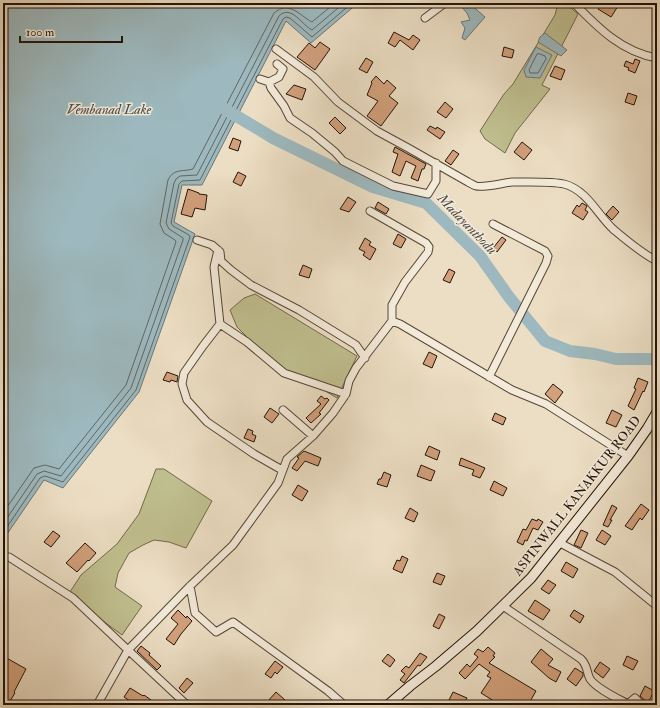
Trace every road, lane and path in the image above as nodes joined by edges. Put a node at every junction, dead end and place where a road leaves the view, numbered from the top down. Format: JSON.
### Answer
{"nodes":[{"id":1,"x":445,"y":3,"type":"edge"},
{"id":2,"x":574,"y":3,"type":"edge"},
{"id":3,"x":425,"y":18,"type":"dead end"},
{"id":4,"x":276,"y":50,"type":"dead end"},
{"id":5,"x":657,"y":58,"type":"edge"},
{"id":6,"x":277,"y":64,"type":"dead end"},
{"id":7,"x":260,"y":79,"type":"dead end"},
{"id":8,"x":269,"y":82,"type":"junction"},
{"id":9,"x":436,"y":164,"type":"junction"},
{"id":10,"x":370,"y":211,"type":"dead end"},
{"id":11,"x":494,"y":224,"type":"dead end"},
{"id":12,"x":197,"y":240,"type":"dead end"},
{"id":13,"x":218,"y":250,"type":"junction"},
{"id":14,"x":657,"y":261,"type":"edge"},
{"id":15,"x":392,"y":321,"type":"junction"},
{"id":16,"x":220,"y":324,"type":"junction"},
{"id":17,"x":365,"y":358,"type":"junction"},
{"id":18,"x":489,"y":377,"type":"junction"},
{"id":19,"x":346,"y":394,"type":"junction"},
{"id":20,"x":283,"y":410,"type":"dead end"},
{"id":21,"x":657,"y":412,"type":"edge"},
{"id":22,"x":312,"y":436,"type":"junction"},
{"id":23,"x":628,"y":456,"type":"junction"},
{"id":24,"x":282,"y":470,"type":"junction"},
{"id":25,"x":560,"y":543,"type":"junction"},
{"id":26,"x":9,"y":557,"type":"dead end"},
{"id":27,"x":190,"y":586,"type":"junction"},
{"id":28,"x":503,"y":606,"type":"junction"},
{"id":29,"x":657,"y":606,"type":"edge"},
{"id":30,"x":128,"y":650,"type":"junction"},
{"id":31,"x":391,"y":704,"type":"edge"},
{"id":32,"x":641,"y":704,"type":"edge"},
{"id":33,"x":97,"y":705,"type":"edge"},
{"id":34,"x":187,"y":705,"type":"edge"},
{"id":35,"x":344,"y":705,"type":"edge"}],
"edges":[{"from":1,"to":3,"type":"street"},
{"from":2,"to":5,"type":"street"},
{"from":4,"to":9,"type":"street"},
{"from":6,"to":8,"type":"street"},
{"from":7,"to":8,"type":"street"},
{"from":8,"to":9,"type":"street"},
{"from":9,"to":14,"type":"street"},
{"from":10,"to":15,"type":"street"},
{"from":11,"to":18,"type":"street"},
{"from":12,"to":13,"type":"street"},
{"from":13,"to":16,"type":"street"},
{"from":13,"to":17,"type":"street"},
{"from":15,"to":17,"type":"street"},
{"from":15,"to":18,"type":"street"},
{"from":16,"to":19,"type":"street"},
{"from":16,"to":24,"type":"street"},
{"from":17,"to":19,"type":"street"},
{"from":18,"to":23,"type":"street"},
{"from":19,"to":22,"type":"street"},
{"from":20,"to":22,"type":"street"},
{"from":21,"to":23,"type":"main road","name":"ASPINWALL KANAKKUR ROAD"},
{"from":22,"to":24,"type":"street"},
{"from":23,"to":25,"type":"main road","name":"ASPINWALL KANAKKUR ROAD"},
{"from":24,"to":27,"type":"street"},
{"from":25,"to":28,"type":"main road","name":"ASPINWALL KANAKKUR ROAD"},
{"from":25,"to":29,"type":"street"},
{"from":26,"to":30,"type":"street"},
{"from":27,"to":30,"type":"street"},
{"from":27,"to":35,"type":"street"},
{"from":28,"to":31,"type":"main road","name":"ASPINWALL KANAKKUR ROAD"},
{"from":28,"to":32,"type":"street"},
{"from":30,"to":33,"type":"street"},
{"from":30,"to":34,"type":"street"}]}
